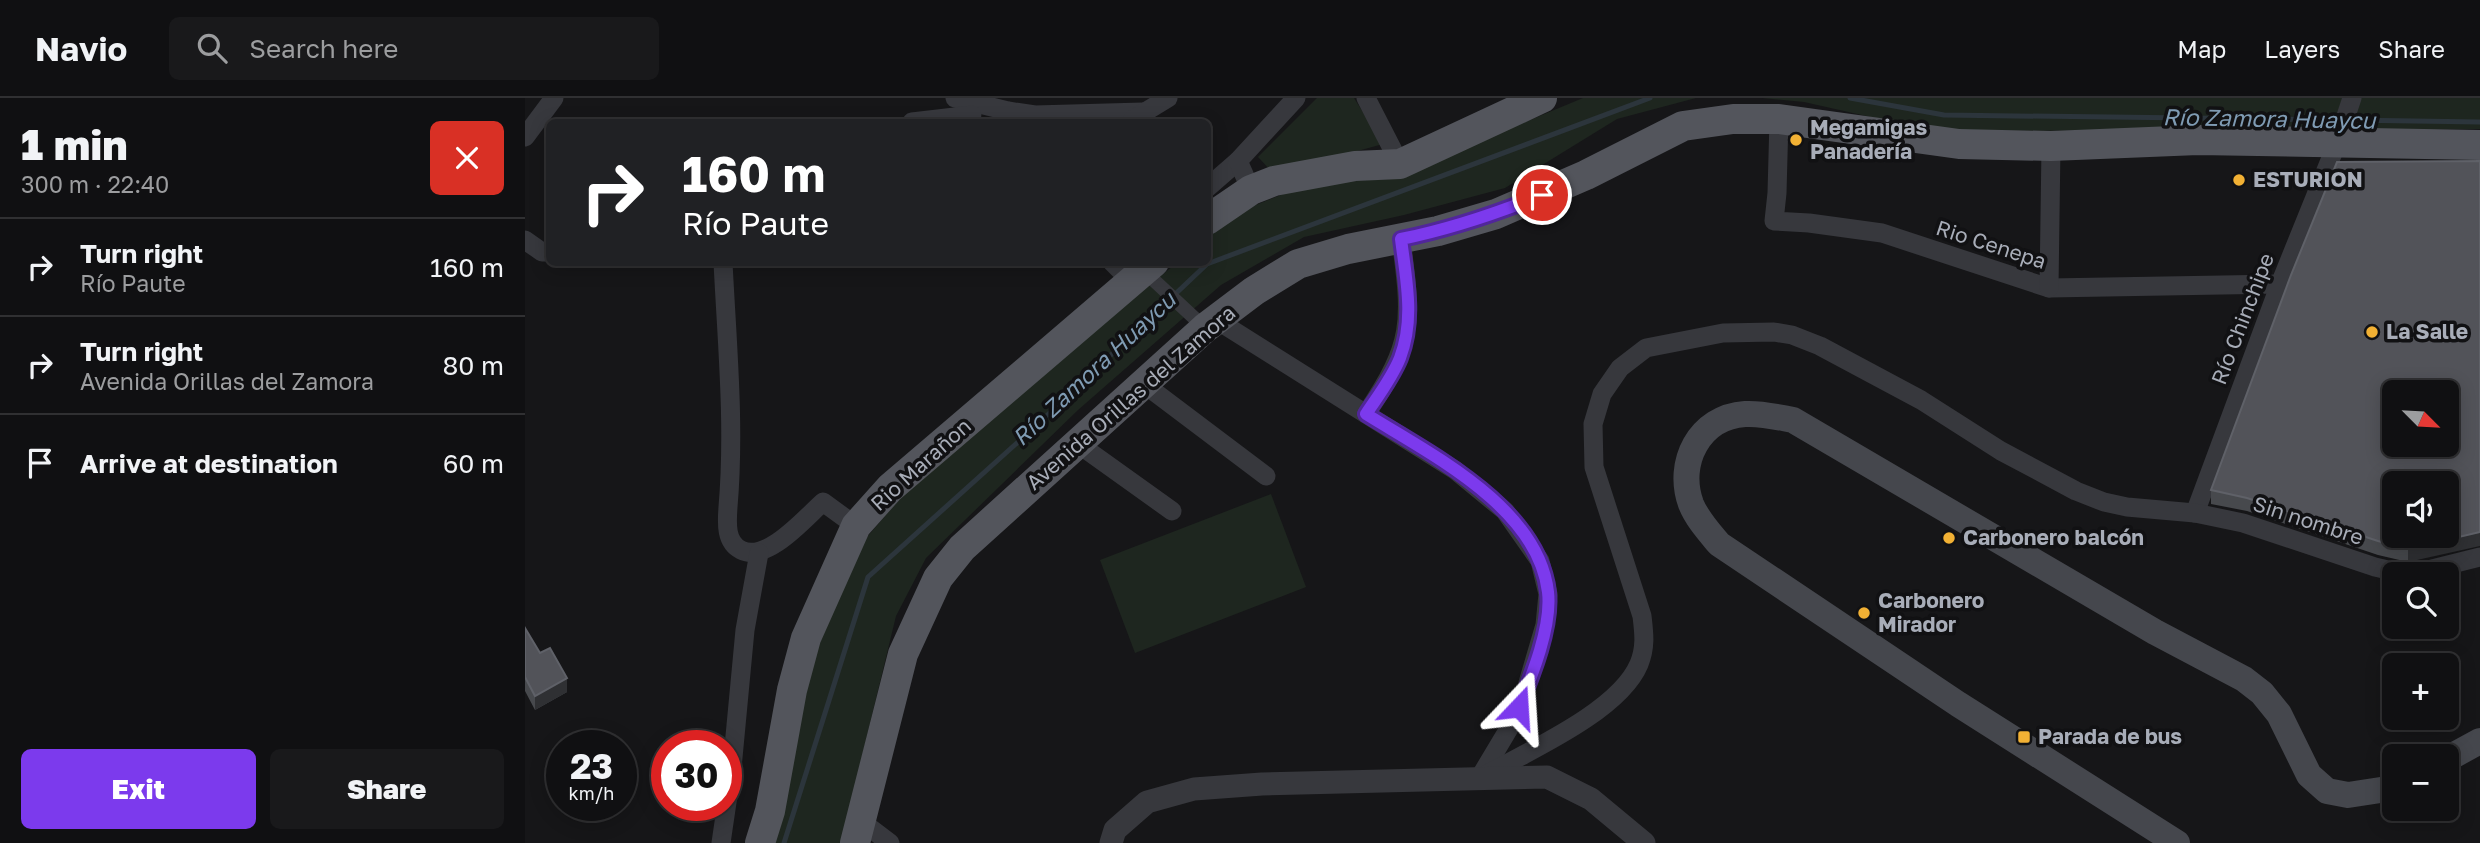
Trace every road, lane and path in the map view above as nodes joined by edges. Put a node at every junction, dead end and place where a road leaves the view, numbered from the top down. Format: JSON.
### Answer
{"nodes":[{"id":1,"x":554,"y":98,"type":"edge"},
{"id":2,"x":949,"y":98,"type":"edge"},
{"id":3,"x":955,"y":98,"type":"edge"},
{"id":4,"x":1168,"y":98,"type":"edge"},
{"id":5,"x":1296,"y":98,"type":"edge"},
{"id":6,"x":1366,"y":98,"type":"edge"},
{"id":7,"x":1542,"y":98,"type":"edge"},
{"id":8,"x":2352,"y":98,"type":"edge"},
{"id":9,"x":1780,"y":107,"type":"edge"},
{"id":10,"x":1136,"y":117,"type":"edge"},
{"id":11,"x":976,"y":119,"type":"edge"},
{"id":12,"x":2340,"y":135,"type":"junction"},
{"id":13,"x":525,"y":136,"type":"edge"},
{"id":14,"x":2480,"y":145,"type":"edge"},
{"id":15,"x":2051,"y":146,"type":"junction"},
{"id":16,"x":1238,"y":161,"type":"junction"},
{"id":17,"x":1400,"y":164,"type":"junction"},
{"id":18,"x":1211,"y":185,"type":"edge"},
{"id":19,"x":1251,"y":190,"type":"junction"},
{"id":20,"x":1211,"y":217,"type":"edge"},
{"id":21,"x":1401,"y":239,"type":"junction"},
{"id":22,"x":525,"y":240,"type":"edge"},
{"id":23,"x":546,"y":252,"type":"edge"},
{"id":24,"x":723,"y":266,"type":"edge"},
{"id":25,"x":1130,"y":268,"type":"edge"},
{"id":26,"x":2280,"y":284,"type":"junction"},
{"id":27,"x":2049,"y":288,"type":"junction"},
{"id":28,"x":1210,"y":324,"type":"junction"},
{"id":29,"x":1144,"y":384,"type":"junction"},
{"id":30,"x":1366,"y":414,"type":"junction"},
{"id":31,"x":1077,"y":443,"type":"junction"},
{"id":32,"x":1266,"y":476,"type":"dead end"},
{"id":33,"x":1172,"y":510,"type":"dead end"},
{"id":34,"x":2195,"y":513,"type":"junction"},
{"id":35,"x":856,"y":526,"type":"junction"},
{"id":36,"x":759,"y":553,"type":"junction"},
{"id":37,"x":2480,"y":557,"type":"edge"},
{"id":38,"x":2459,"y":562,"type":"edge"},
{"id":39,"x":2382,"y":569,"type":"edge"},
{"id":40,"x":2480,"y":741,"type":"edge"},
{"id":41,"x":2459,"y":752,"type":"edge"},
{"id":42,"x":1480,"y":778,"type":"junction"},
{"id":43,"x":2382,"y":790,"type":"edge"},
{"id":44,"x":858,"y":832,"type":"edge"},
{"id":45,"x":721,"y":843,"type":"edge"},
{"id":46,"x":760,"y":843,"type":"edge"},
{"id":47,"x":890,"y":843,"type":"edge"},
{"id":48,"x":1111,"y":843,"type":"edge"},
{"id":49,"x":1644,"y":843,"type":"edge"},
{"id":50,"x":2177,"y":843,"type":"edge"}],
"edges":[{"from":1,"to":13,"type":"street"},
{"from":2,"to":11,"type":"street"},
{"from":3,"to":10,"type":"street"},
{"from":4,"to":10,"type":"street"},
{"from":5,"to":16,"type":"street"},
{"from":6,"to":17,"type":"street"},
{"from":7,"to":17,"type":"main road"},
{"from":8,"to":12,"type":"street","name":"Río Chinchipe"},
{"from":9,"to":15,"type":"main road","name":"Avenida Orillas del Zamora"},
{"from":9,"to":21,"type":"main road","name":"Avenida Orillas del Zamora"},
{"from":9,"to":27,"type":"street","name":"Rio Cenepa"},
{"from":12,"to":14,"type":"main road","name":"Avenida Orillas del Zamora"},
{"from":12,"to":15,"type":"main road","name":"Avenida Orillas del Zamora"},
{"from":12,"to":26,"type":"street","name":"Río Chinchipe"},
{"from":15,"to":27,"type":"street"},
{"from":16,"to":18,"type":"street"},
{"from":16,"to":19,"type":"street"},
{"from":17,"to":19,"type":"main road"},
{"from":19,"to":20,"type":"main road"},
{"from":21,"to":28,"type":"main road","name":"Avenida Orillas del Zamora"},
{"from":21,"to":30,"type":"street"},
{"from":22,"to":23,"type":"street"},
{"from":24,"to":36,"type":"street"},
{"from":25,"to":28,"type":"street"},
{"from":25,"to":35,"type":"main road","name":"Rio Marañon"},
{"from":26,"to":27,"type":"street","name":"Rio Cenepa"},
{"from":26,"to":34,"type":"street","name":"Río Chinchipe"},
{"from":28,"to":29,"type":"main road","name":"Avenida Orillas del Zamora"},
{"from":28,"to":30,"type":"street"},
{"from":29,"to":31,"type":"main road","name":"Avenida Orillas del Zamora"},
{"from":29,"to":32,"type":"street"},
{"from":30,"to":42,"type":"street"},
{"from":31,"to":33,"type":"street"},
{"from":31,"to":44,"type":"main road","name":"Avenida Orillas del Zamora"},
{"from":34,"to":39,"type":"street","name":"Sin nombre"},
{"from":34,"to":42,"type":"street","name":"Sin nombre"},
{"from":35,"to":36,"type":"street"},
{"from":35,"to":46,"type":"main road","name":"Rio Marañon"},
{"from":36,"to":45,"type":"street"},
{"from":37,"to":38,"type":"street"},
{"from":40,"to":41,"type":"main road"},
{"from":42,"to":48,"type":"street"},
{"from":42,"to":49,"type":"street"},
{"from":43,"to":50,"type":"main road"},
{"from":44,"to":47,"type":"street"}]}
